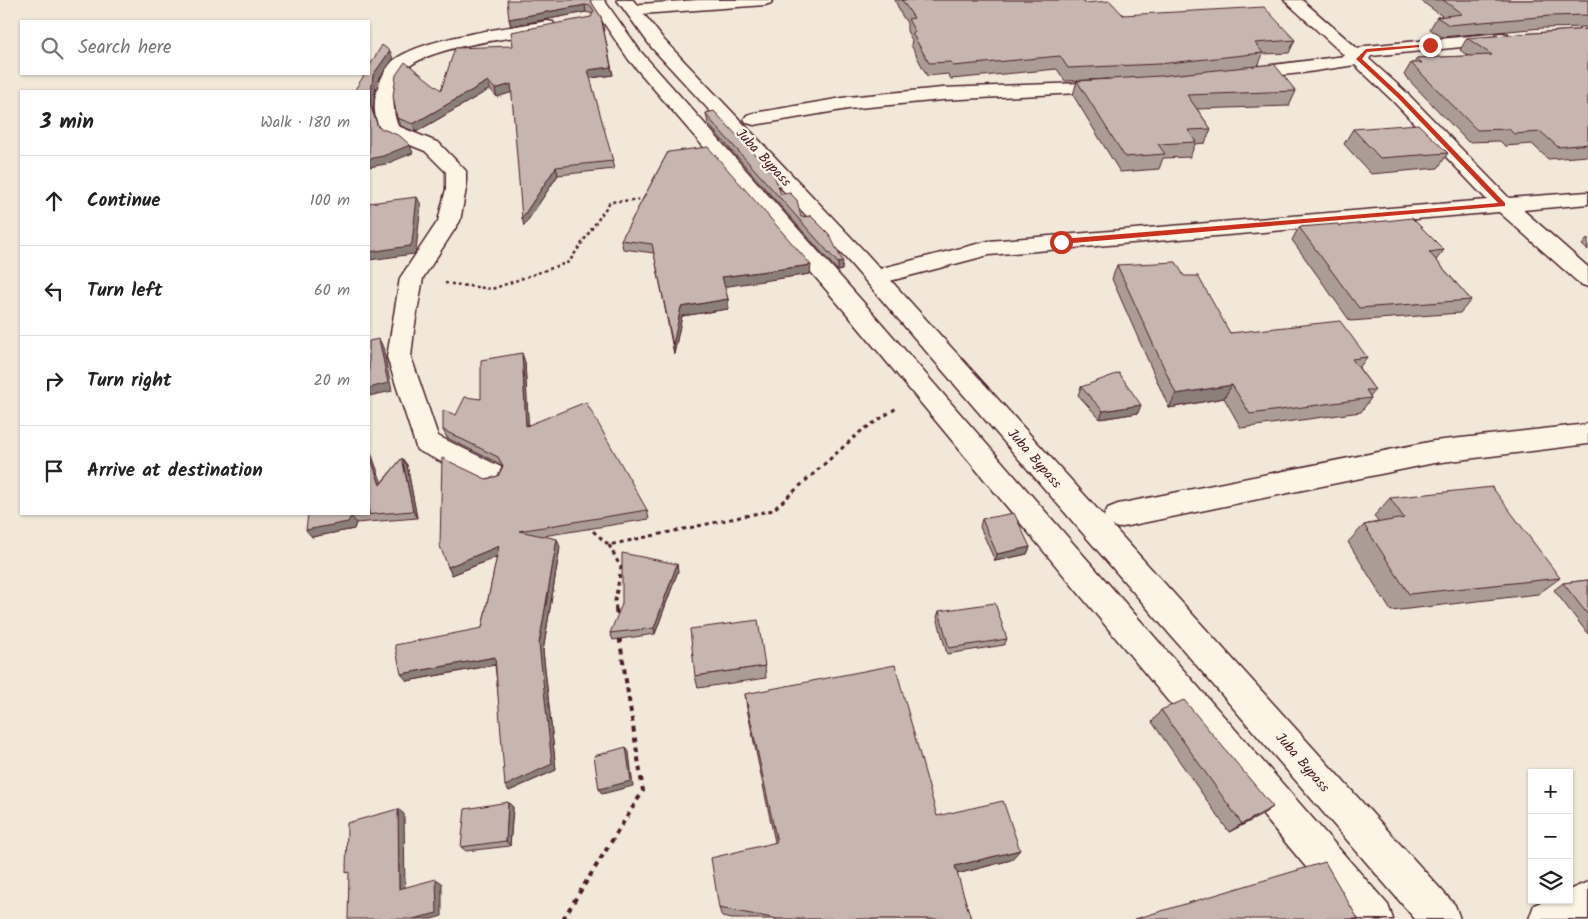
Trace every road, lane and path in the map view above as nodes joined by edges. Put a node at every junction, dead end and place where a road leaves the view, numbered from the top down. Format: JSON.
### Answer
{"nodes":[{"id":1,"x":596,"y":0,"type":"edge"},
{"id":2,"x":765,"y":0,"type":"edge"},
{"id":3,"x":1292,"y":0,"type":"edge"},
{"id":4,"x":633,"y":4,"type":"edge"},
{"id":5,"x":567,"y":22,"type":"edge"},
{"id":6,"x":1523,"y":36,"type":"edge"},
{"id":7,"x":1359,"y":59,"type":"junction"},
{"id":8,"x":1222,"y":76,"type":"edge"},
{"id":9,"x":1129,"y":86,"type":"edge"},
{"id":10,"x":754,"y":119,"type":"dead end"},
{"id":11,"x":1588,"y":198,"type":"edge"},
{"id":12,"x":649,"y":199,"type":"edge"},
{"id":13,"x":1503,"y":204,"type":"junction"},
{"id":14,"x":890,"y":273,"type":"dead end"},
{"id":15,"x":412,"y":278,"type":"junction"},
{"id":16,"x":1588,"y":279,"type":"edge"},
{"id":17,"x":902,"y":404,"type":"dead end"},
{"id":18,"x":1588,"y":434,"type":"edge"},
{"id":19,"x":491,"y":475,"type":"dead end"},
{"id":20,"x":1118,"y":516,"type":"dead end"},
{"id":21,"x":581,"y":520,"type":"edge"},
{"id":22,"x":609,"y":545,"type":"junction"},
{"id":23,"x":1588,"y":900,"type":"edge"},
{"id":24,"x":563,"y":919,"type":"edge"},
{"id":25,"x":1374,"y":919,"type":"edge"},
{"id":26,"x":1441,"y":919,"type":"edge"},
{"id":27,"x":1548,"y":919,"type":"edge"}],
"edges":[{"from":1,"to":25,"type":"street"},
{"from":2,"to":4,"type":"street"},
{"from":3,"to":7,"type":"street"},
{"from":4,"to":26,"type":"street","name":"Juba Bypass"},
{"from":5,"to":15,"type":"street"},
{"from":6,"to":7,"type":"street"},
{"from":7,"to":8,"type":"street"},
{"from":7,"to":13,"type":"street"},
{"from":9,"to":10,"type":"street"},
{"from":11,"to":13,"type":"street"},
{"from":12,"to":15,"type":"path"},
{"from":13,"to":14,"type":"street"},
{"from":13,"to":16,"type":"street"},
{"from":15,"to":19,"type":"street"},
{"from":17,"to":22,"type":"path"},
{"from":18,"to":20,"type":"street"},
{"from":21,"to":22,"type":"path"},
{"from":22,"to":24,"type":"path"},
{"from":23,"to":27,"type":"street"}]}
